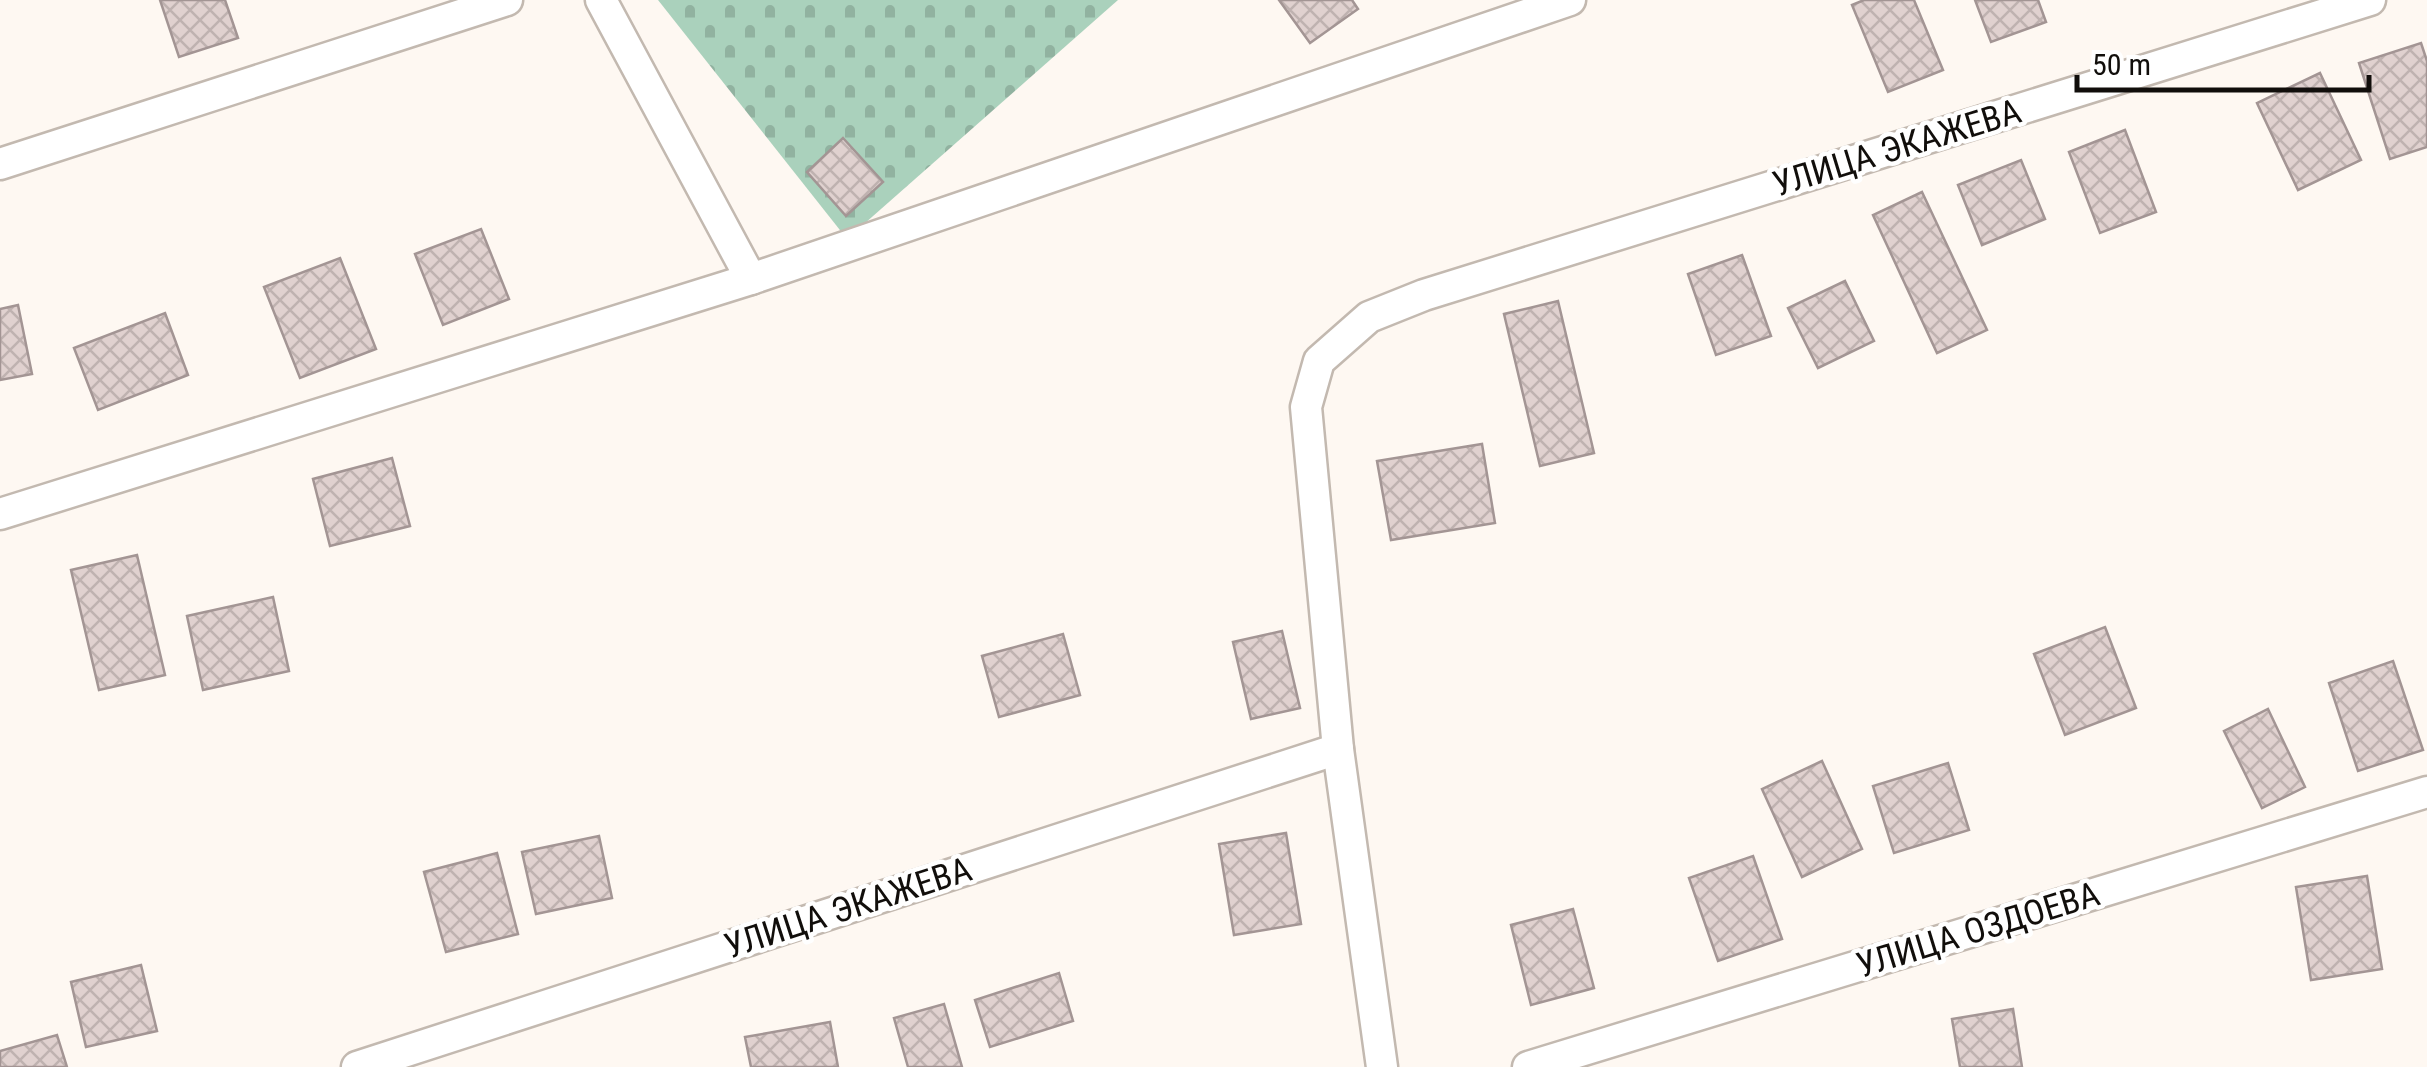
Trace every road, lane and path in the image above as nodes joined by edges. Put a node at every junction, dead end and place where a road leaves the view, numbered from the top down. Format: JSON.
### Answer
{"nodes":[{"id":1,"x":506,"y":0,"type":"edge"},
{"id":2,"x":601,"y":0,"type":"edge"},
{"id":3,"x":1570,"y":0,"type":"edge"},
{"id":4,"x":2370,"y":0,"type":"edge"},
{"id":5,"x":0,"y":164,"type":"edge"},
{"id":6,"x":752,"y":279,"type":"junction"},
{"id":7,"x":0,"y":514,"type":"edge"},
{"id":8,"x":1338,"y":749,"type":"junction"},
{"id":9,"x":2427,"y":792,"type":"edge"},
{"id":10,"x":357,"y":1067,"type":"edge"},
{"id":11,"x":1382,"y":1067,"type":"edge"},
{"id":12,"x":1528,"y":1067,"type":"edge"}],
"edges":[{"from":1,"to":5,"type":"street"},
{"from":2,"to":6,"type":"street"},
{"from":3,"to":6,"type":"street"},
{"from":4,"to":8,"type":"street","name":"УЛИЦА ЭКАЖЕВА"},
{"from":6,"to":7,"type":"street"},
{"from":8,"to":10,"type":"street","name":"УЛИЦА ЭКАЖЕВА"},
{"from":8,"to":11,"type":"street","name":"УЛИЦА ЭКАЖЕВА"},
{"from":9,"to":12,"type":"street","name":"УЛИЦА ОЗДОЕВА"}]}
